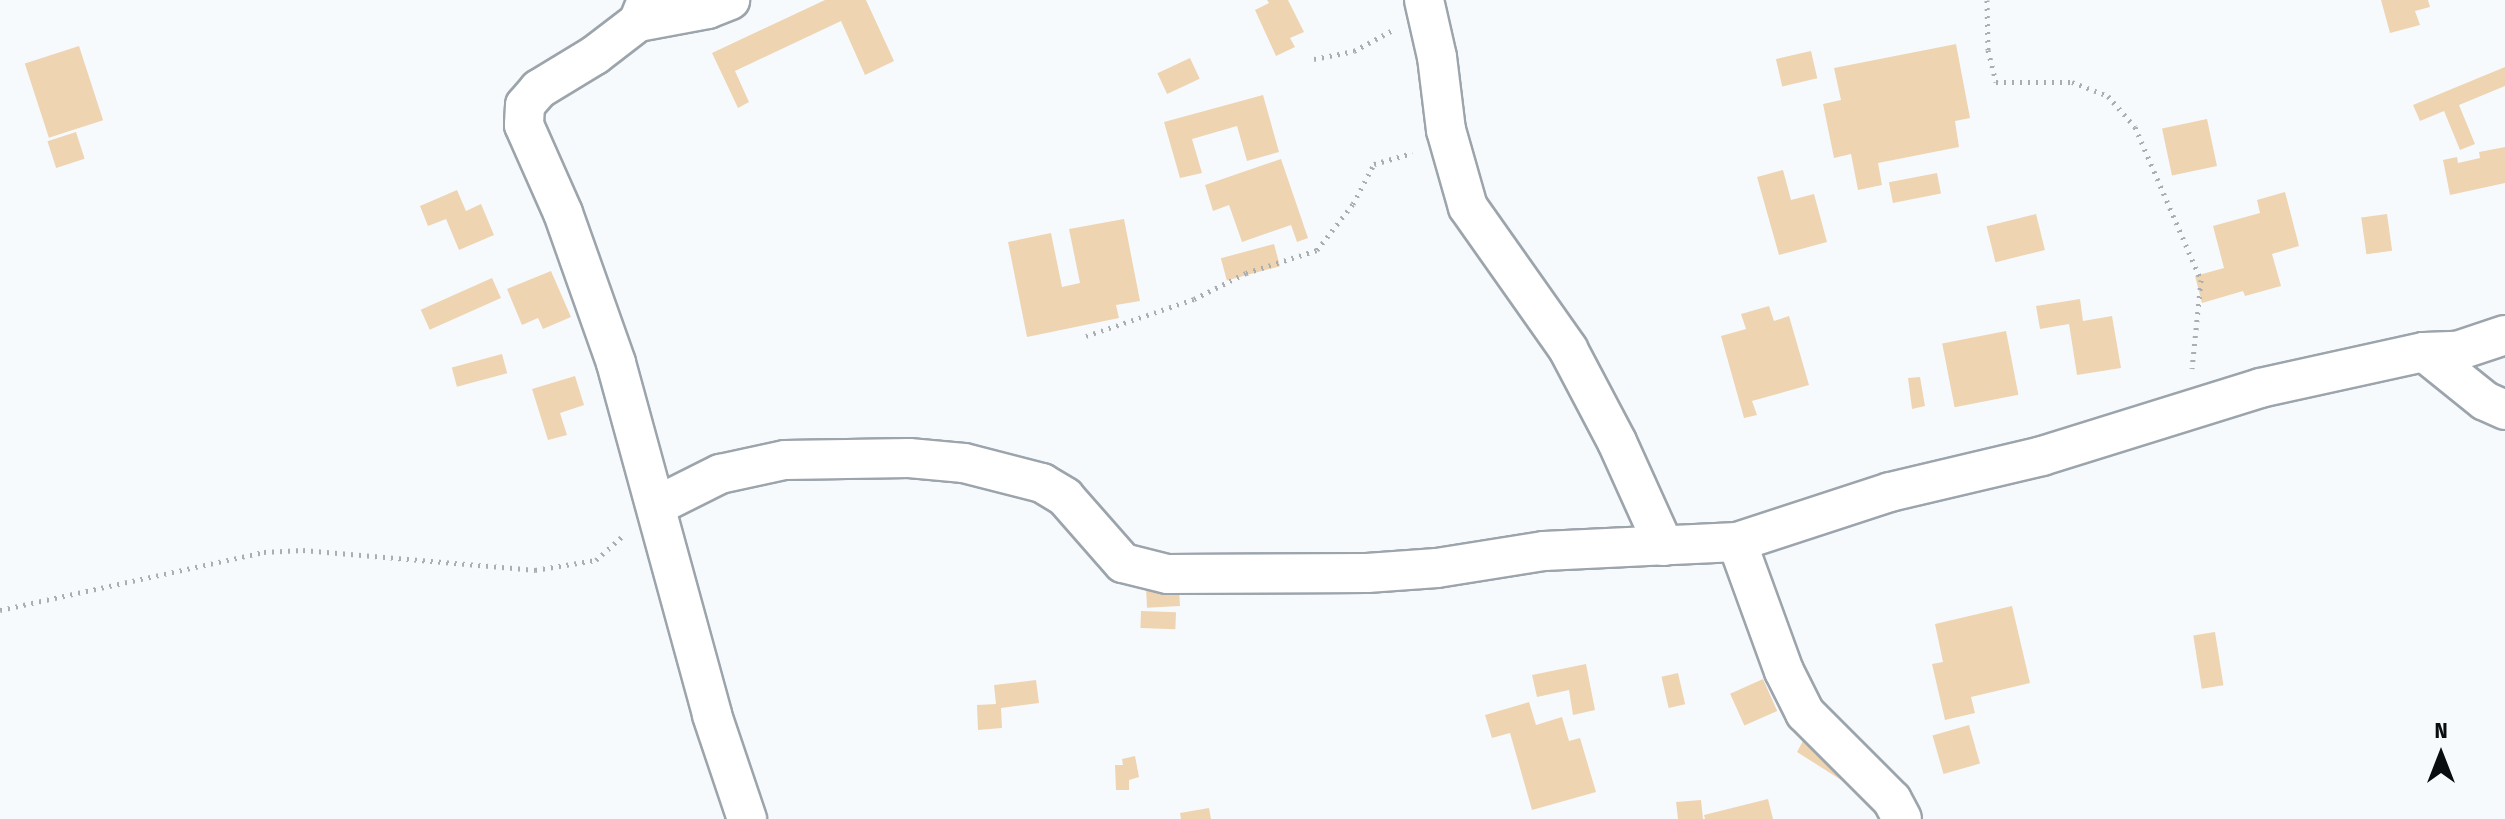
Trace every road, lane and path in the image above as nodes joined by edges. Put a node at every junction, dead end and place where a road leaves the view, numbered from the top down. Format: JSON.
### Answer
{"nodes":[{"id":1,"x":730,"y":0,"type":"edge"},
{"id":2,"x":1424,"y":0,"type":"edge"},
{"id":3,"x":1987,"y":0,"type":"edge"},
{"id":4,"x":643,"y":11,"type":"edge"},
{"id":5,"x":1397,"y":28,"type":"dead end"},
{"id":6,"x":1314,"y":59,"type":"dead end"},
{"id":7,"x":1415,"y":161,"type":"dead end"},
{"id":8,"x":2505,"y":335,"type":"edge"},
{"id":9,"x":1086,"y":336,"type":"dead end"},
{"id":10,"x":2424,"y":352,"type":"junction"},
{"id":11,"x":2505,"y":410,"type":"edge"},
{"id":12,"x":2187,"y":411,"type":"junction"},
{"id":13,"x":656,"y":506,"type":"junction"},
{"id":14,"x":1737,"y":542,"type":"junction"},
{"id":15,"x":1664,"y":546,"type":"junction"},
{"id":16,"x":0,"y":610,"type":"edge"},
{"id":17,"x":747,"y":819,"type":"edge"},
{"id":18,"x":1902,"y":819,"type":"edge"}],
"edges":[{"from":1,"to":4,"type":"street"},
{"from":2,"to":15,"type":"street"},
{"from":3,"to":12,"type":"path"},
{"from":4,"to":13,"type":"street"},
{"from":5,"to":6,"type":"path"},
{"from":7,"to":9,"type":"path"},
{"from":8,"to":10,"type":"street"},
{"from":10,"to":11,"type":"street"},
{"from":10,"to":12,"type":"street"},
{"from":12,"to":14,"type":"street"},
{"from":13,"to":15,"type":"street"},
{"from":13,"to":16,"type":"path"},
{"from":13,"to":17,"type":"street"},
{"from":14,"to":15,"type":"street"},
{"from":14,"to":18,"type":"street"}]}
